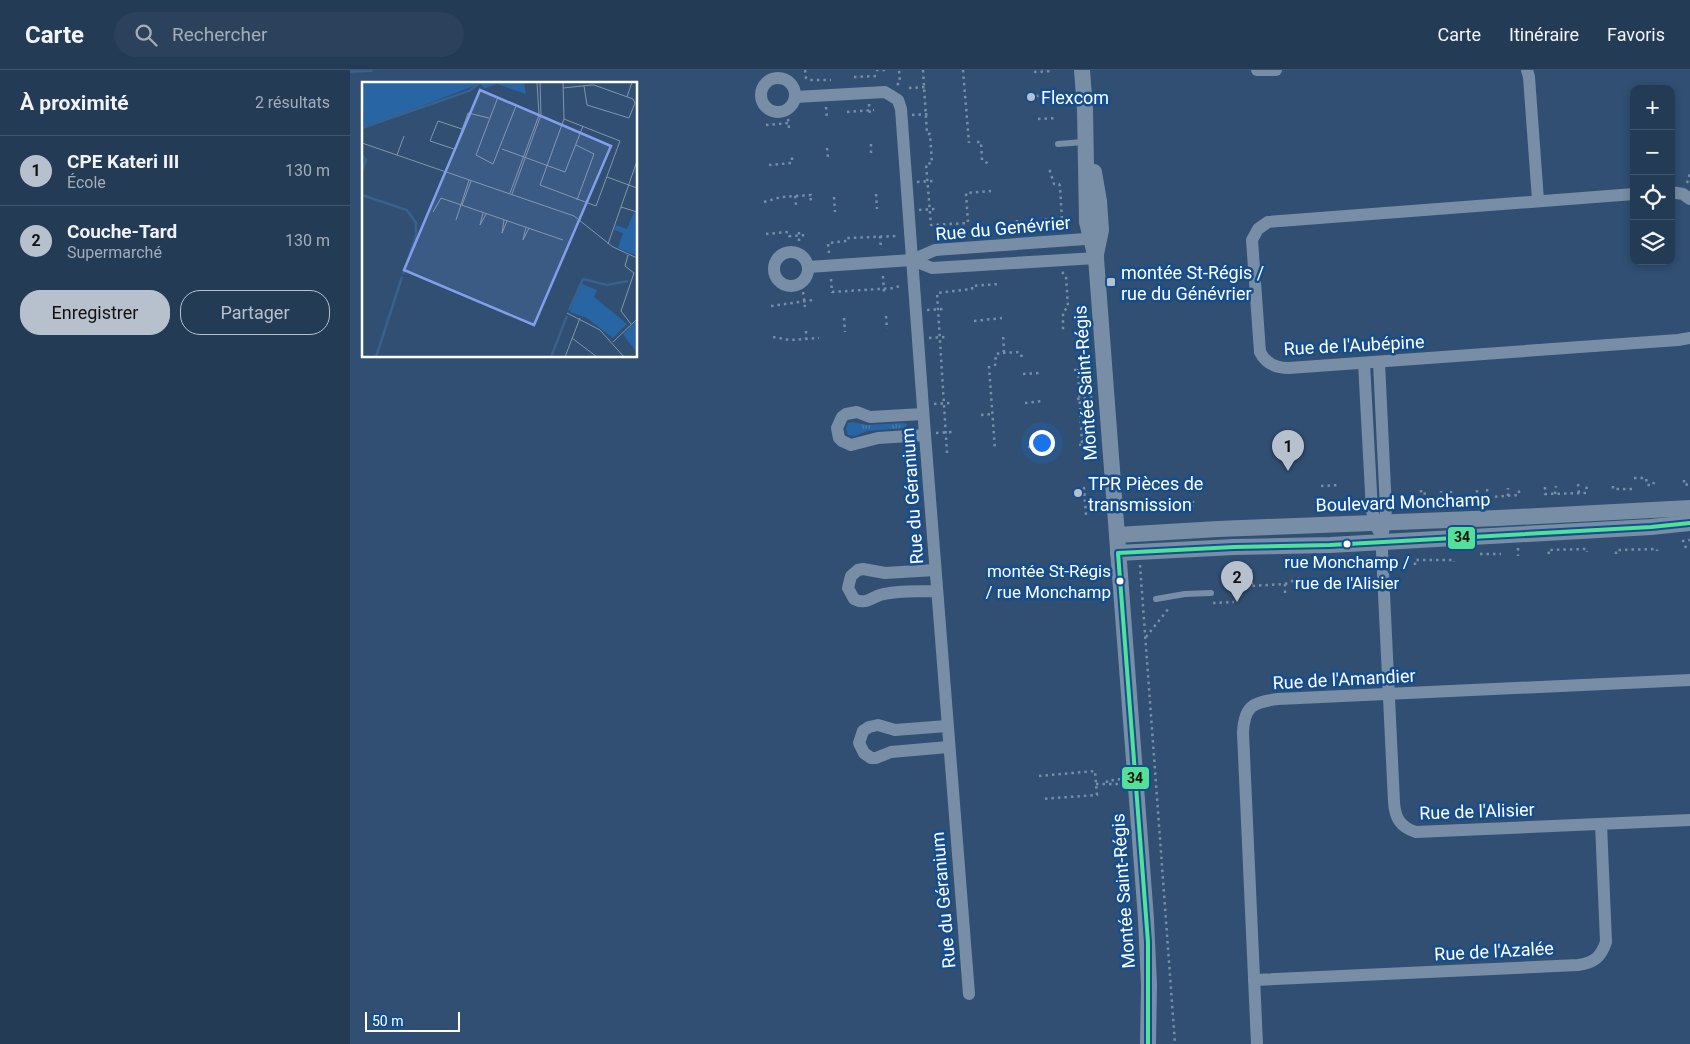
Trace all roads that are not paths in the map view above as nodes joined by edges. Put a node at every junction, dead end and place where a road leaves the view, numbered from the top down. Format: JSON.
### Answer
{"nodes":[{"id":1,"x":1082,"y":70,"type":"edge"},
{"id":2,"x":1256,"y":70,"type":"edge"},
{"id":3,"x":1276,"y":70,"type":"edge"},
{"id":4,"x":1527,"y":70,"type":"edge"},
{"id":5,"x":795,"y":97,"type":"dead end"},
{"id":6,"x":1087,"y":142,"type":"junction"},
{"id":7,"x":1058,"y":144,"type":"dead end"},
{"id":8,"x":1675,"y":193,"type":"edge"},
{"id":9,"x":1630,"y":194,"type":"edge"},
{"id":10,"x":1690,"y":199,"type":"edge"},
{"id":11,"x":1538,"y":200,"type":"junction"},
{"id":12,"x":1095,"y":238,"type":"junction"},
{"id":13,"x":1096,"y":258,"type":"junction"},
{"id":14,"x":912,"y":260,"type":"junction"},
{"id":15,"x":808,"y":267,"type":"dead end"},
{"id":16,"x":1690,"y":338,"type":"edge"},
{"id":17,"x":1379,"y":362,"type":"junction"},
{"id":18,"x":1364,"y":363,"type":"junction"},
{"id":19,"x":923,"y":414,"type":"junction"},
{"id":20,"x":930,"y":434,"type":"junction"},
{"id":21,"x":1690,"y":508,"type":"edge"},
{"id":22,"x":1380,"y":523,"type":"junction"},
{"id":23,"x":1690,"y":523,"type":"edge"},
{"id":24,"x":1117,"y":535,"type":"junction"},
{"id":25,"x":1382,"y":542,"type":"junction"},
{"id":26,"x":1118,"y":553,"type":"junction"},
{"id":27,"x":935,"y":570,"type":"junction"},
{"id":28,"x":937,"y":591,"type":"junction"},
{"id":29,"x":1211,"y":593,"type":"dead end"},
{"id":30,"x":1156,"y":599,"type":"dead end"},
{"id":31,"x":1690,"y":680,"type":"edge"},
{"id":32,"x":1388,"y":694,"type":"junction"},
{"id":33,"x":947,"y":726,"type":"junction"},
{"id":34,"x":948,"y":747,"type":"junction"},
{"id":35,"x":1690,"y":820,"type":"edge"},
{"id":36,"x":1601,"y":824,"type":"junction"},
{"id":37,"x":1254,"y":980,"type":"junction"},
{"id":38,"x":968,"y":994,"type":"dead end"},
{"id":39,"x":1148,"y":1044,"type":"edge"},
{"id":40,"x":1257,"y":1044,"type":"edge"}],
"edges":[{"from":1,"to":6,"type":"street","name":"Montée Saint-Régis"},
{"from":2,"to":3,"type":"street"},
{"from":4,"to":11,"type":"street"},
{"from":5,"to":14,"type":"street","name":"Rue du Géranium"},
{"from":6,"to":7,"type":"lane"},
{"from":6,"to":12,"type":"street","name":"Montée Saint-Régis"},
{"from":8,"to":10,"type":"street"},
{"from":9,"to":11,"type":"street","name":"Rue de l'Aubépine"},
{"from":11,"to":18,"type":"street","name":"Rue de l'Aubépine"},
{"from":12,"to":13,"type":"street","name":"Montée Saint-Régis"},
{"from":12,"to":14,"type":"street","name":"Rue du Genévrier"},
{"from":13,"to":14,"type":"street","name":"Rue du Genévrier"},
{"from":13,"to":24,"type":"street","name":"Montée Saint-Régis"},
{"from":14,"to":15,"type":"street","name":"Rue du Genévrier"},
{"from":14,"to":19,"type":"street","name":"Rue du Géranium"},
{"from":16,"to":17,"type":"street","name":"Rue de l'Aubépine"},
{"from":17,"to":18,"type":"street","name":"Rue de l'Aubépine"},
{"from":17,"to":22,"type":"street","name":"Rue de l'Alisier"},
{"from":18,"to":22,"type":"street","name":"Rue de l'Alisier"},
{"from":19,"to":20,"type":"street","name":"Rue du Géranium"},
{"from":19,"to":20,"type":"street"},
{"from":20,"to":27,"type":"street","name":"Rue du Géranium"},
{"from":21,"to":22,"type":"street","name":"Boulevard Monchamp"},
{"from":22,"to":24,"type":"street","name":"Boulevard Monchamp"},
{"from":22,"to":25,"type":"street","name":"Rue de l'Alisier"},
{"from":23,"to":25,"type":"street","name":"Boulevard Monchamp"},
{"from":24,"to":26,"type":"street","name":"Montée Saint-Régis"},
{"from":25,"to":26,"type":"street","name":"Boulevard Monchamp"},
{"from":25,"to":32,"type":"street","name":"Rue de l'Alisier"},
{"from":26,"to":39,"type":"street","name":"Montée Saint-Régis"},
{"from":27,"to":28,"type":"street","name":"Rue du Géranium"},
{"from":27,"to":28,"type":"street"},
{"from":28,"to":33,"type":"street","name":"Rue du Géranium"},
{"from":29,"to":30,"type":"lane"},
{"from":31,"to":32,"type":"street","name":"Rue de l'Amandier"},
{"from":32,"to":36,"type":"street","name":"Rue de l'Alisier"},
{"from":32,"to":37,"type":"street","name":"Rue de l'Amandier"},
{"from":33,"to":34,"type":"street","name":"Rue du Géranium"},
{"from":33,"to":34,"type":"street"},
{"from":34,"to":38,"type":"street","name":"Rue du Géranium"},
{"from":35,"to":36,"type":"street","name":"Rue de l'Alisier"},
{"from":36,"to":37,"type":"street","name":"Rue de l'Azalée"},
{"from":37,"to":40,"type":"street","name":"Rue de l'Amandier"}]}
